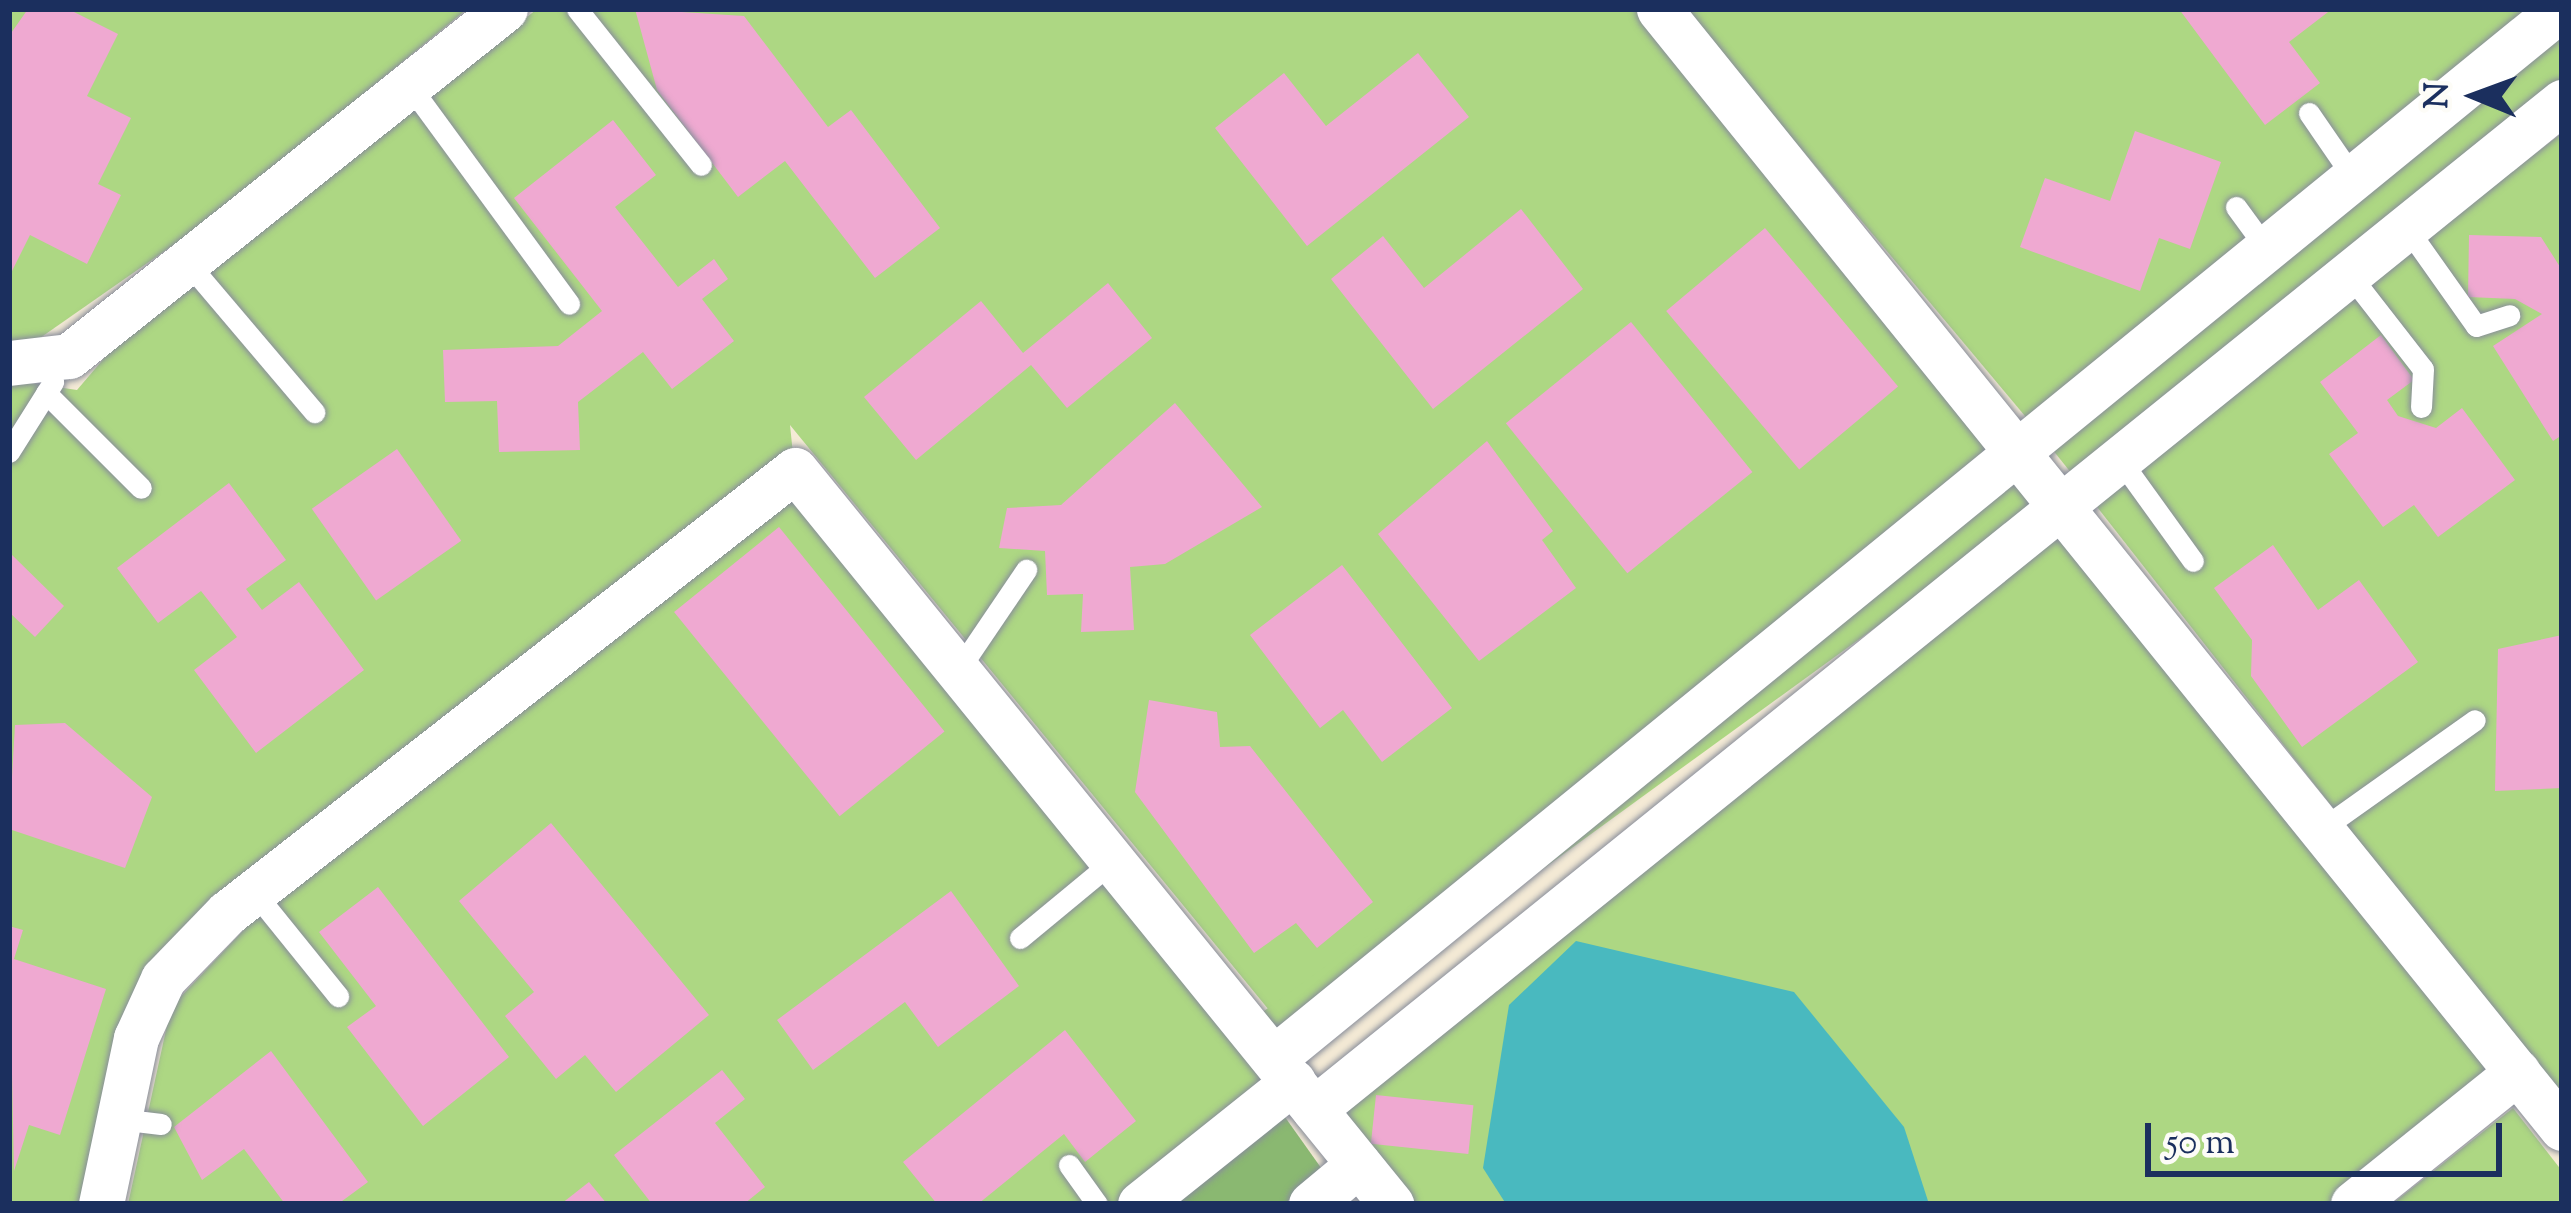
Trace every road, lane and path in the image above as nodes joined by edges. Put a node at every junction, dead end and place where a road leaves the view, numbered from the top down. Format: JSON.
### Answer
{"nodes":[{"id":1,"x":505,"y":9,"type":"edge"},
{"id":2,"x":577,"y":9,"type":"edge"},
{"id":3,"x":1659,"y":9,"type":"edge"},
{"id":4,"x":2560,"y":9,"type":"edge"},
{"id":5,"x":409,"y":85,"type":"junction"},
{"id":6,"x":2460,"y":90,"type":"junction"},
{"id":7,"x":2562,"y":102,"type":"edge"},
{"id":8,"x":2309,"y":113,"type":"dead end"},
{"id":9,"x":2510,"y":144,"type":"junction"},
{"id":10,"x":701,"y":165,"type":"dead end"},
{"id":11,"x":2354,"y":177,"type":"junction"},
{"id":12,"x":2236,"y":207,"type":"dead end"},
{"id":13,"x":2406,"y":227,"type":"junction"},
{"id":14,"x":2266,"y":248,"type":"junction"},
{"id":15,"x":187,"y":262,"type":"junction"},
{"id":16,"x":2349,"y":274,"type":"junction"},
{"id":17,"x":569,"y":304,"type":"dead end"},
{"id":18,"x":2509,"y":315,"type":"dead end"},
{"id":19,"x":9,"y":363,"type":"edge"},
{"id":20,"x":57,"y":375,"type":"junction"},
{"id":21,"x":2421,"y":406,"type":"dead end"},
{"id":22,"x":314,"y":412,"type":"dead end"},
{"id":23,"x":2021,"y":447,"type":"junction"},
{"id":24,"x":9,"y":452,"type":"edge"},
{"id":25,"x":2118,"y":457,"type":"junction"},
{"id":26,"x":142,"y":488,"type":"dead end"},
{"id":27,"x":2062,"y":500,"type":"junction"},
{"id":28,"x":2193,"y":561,"type":"dead end"},
{"id":29,"x":1026,"y":570,"type":"dead end"},
{"id":30,"x":958,"y":669,"type":"junction"},
{"id":31,"x":1716,"y":698,"type":"junction"},
{"id":32,"x":2475,"y":720,"type":"dead end"},
{"id":33,"x":1760,"y":747,"type":"junction"},
{"id":34,"x":2323,"y":828,"type":"junction"},
{"id":35,"x":1113,"y":861,"type":"junction"},
{"id":36,"x":254,"y":892,"type":"junction"},
{"id":37,"x":1020,"y":938,"type":"dead end"},
{"id":38,"x":338,"y":995,"type":"dead end"},
{"id":39,"x":2517,"y":1072,"type":"junction"},
{"id":40,"x":1293,"y":1083,"type":"junction"},
{"id":41,"x":2562,"y":1128,"type":"edge"},
{"id":42,"x":1359,"y":1164,"type":"junction"},
{"id":43,"x":1069,"y":1166,"type":"dead end"},
{"id":44,"x":100,"y":1204,"type":"edge"},
{"id":45,"x":1097,"y":1204,"type":"edge"},
{"id":46,"x":1140,"y":1204,"type":"edge"},
{"id":47,"x":1312,"y":1204,"type":"edge"},
{"id":48,"x":1390,"y":1204,"type":"edge"},
{"id":49,"x":2353,"y":1204,"type":"edge"}],
"edges":[{"from":1,"to":5,"type":"street"},
{"from":2,"to":10,"type":"lane"},
{"from":3,"to":23,"type":"street"},
{"from":4,"to":6,"type":"street"},
{"from":5,"to":15,"type":"street"},
{"from":5,"to":17,"type":"lane"},
{"from":6,"to":9,"type":"street"},
{"from":6,"to":11,"type":"street"},
{"from":7,"to":9,"type":"street"},
{"from":8,"to":11,"type":"lane"},
{"from":9,"to":13,"type":"street"},
{"from":11,"to":14,"type":"street"},
{"from":12,"to":14,"type":"lane"},
{"from":13,"to":16,"type":"street"},
{"from":13,"to":18,"type":"lane"},
{"from":14,"to":23,"type":"street"},
{"from":15,"to":20,"type":"street"},
{"from":15,"to":22,"type":"lane"},
{"from":16,"to":21,"type":"lane"},
{"from":16,"to":25,"type":"street"},
{"from":19,"to":20,"type":"street"},
{"from":20,"to":24,"type":"lane"},
{"from":20,"to":26,"type":"lane"},
{"from":23,"to":27,"type":"street"},
{"from":23,"to":31,"type":"street"},
{"from":25,"to":27,"type":"street"},
{"from":25,"to":28,"type":"lane"},
{"from":27,"to":33,"type":"street"},
{"from":27,"to":34,"type":"street"},
{"from":29,"to":30,"type":"lane"},
{"from":30,"to":35,"type":"street"},
{"from":30,"to":36,"type":"street"},
{"from":31,"to":33,"type":"street"},
{"from":31,"to":40,"type":"street"},
{"from":32,"to":34,"type":"lane"},
{"from":33,"to":40,"type":"street"},
{"from":34,"to":39,"type":"street"},
{"from":35,"to":37,"type":"lane"},
{"from":35,"to":40,"type":"street"},
{"from":36,"to":38,"type":"lane"},
{"from":36,"to":44,"type":"street"},
{"from":39,"to":41,"type":"street"},
{"from":39,"to":49,"type":"street"},
{"from":40,"to":42,"type":"street"},
{"from":40,"to":46,"type":"street"},
{"from":42,"to":47,"type":"street"},
{"from":42,"to":48,"type":"street"},
{"from":43,"to":45,"type":"lane"}]}
